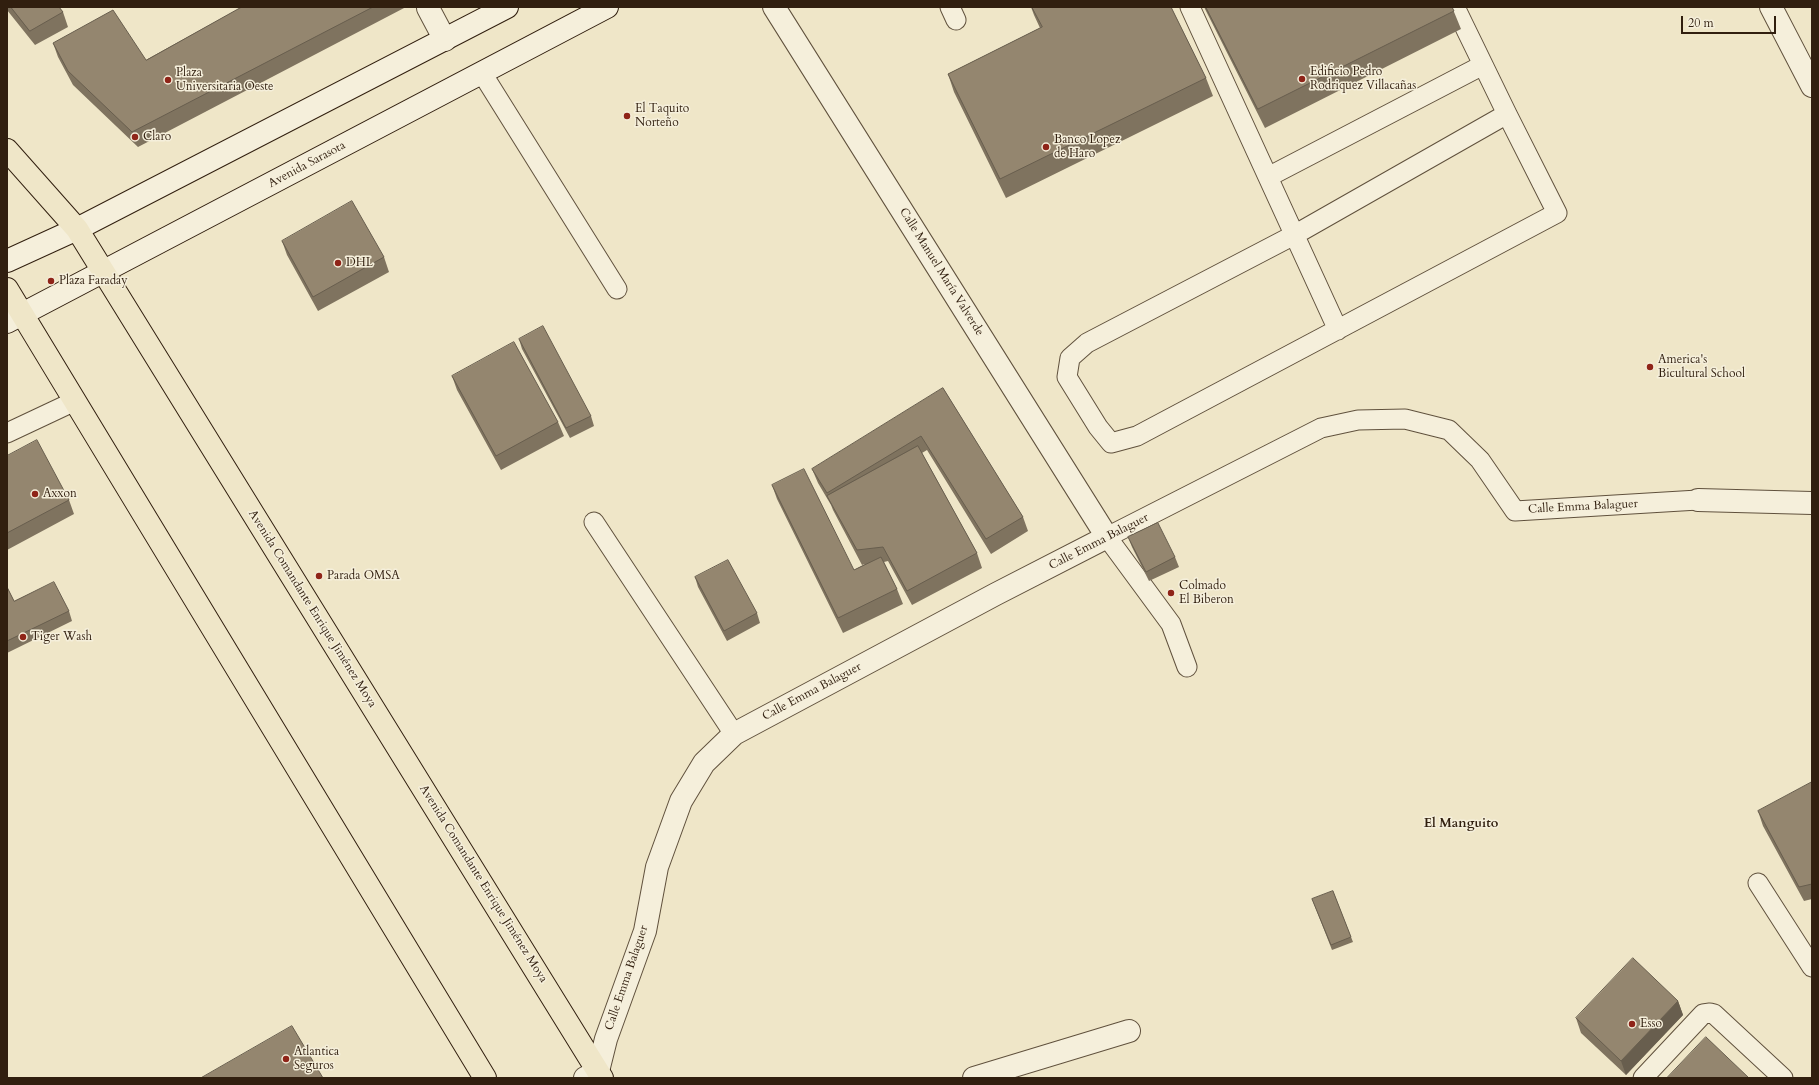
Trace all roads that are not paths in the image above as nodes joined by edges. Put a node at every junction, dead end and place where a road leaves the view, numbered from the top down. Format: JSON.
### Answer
{"nodes":[{"id":1,"x":507,"y":7,"type":"edge"},
{"id":2,"x":607,"y":7,"type":"edge"},
{"id":3,"x":774,"y":7,"type":"edge"},
{"id":4,"x":1190,"y":7,"type":"edge"},
{"id":5,"x":1455,"y":7,"type":"edge"},
{"id":6,"x":1771,"y":7,"type":"edge"},
{"id":7,"x":428,"y":8,"type":"edge"},
{"id":8,"x":446,"y":40,"type":"junction"},
{"id":9,"x":1483,"y":65,"type":"junction"},
{"id":10,"x":482,"y":73,"type":"junction"},
{"id":11,"x":1812,"y":86,"type":"edge"},
{"id":12,"x":1507,"y":114,"type":"junction"},
{"id":13,"x":7,"y":150,"type":"edge"},
{"id":14,"x":1268,"y":177,"type":"junction"},
{"id":15,"x":77,"y":229,"type":"junction"},
{"id":16,"x":1296,"y":234,"type":"junction"},
{"id":17,"x":7,"y":261,"type":"edge"},
{"id":18,"x":104,"y":273,"type":"junction"},
{"id":19,"x":7,"y":289,"type":"edge"},
{"id":20,"x":617,"y":289,"type":"dead end"},
{"id":21,"x":15,"y":318,"type":"edge"},
{"id":22,"x":1338,"y":330,"type":"junction"},
{"id":23,"x":75,"y":401,"type":"junction"},
{"id":24,"x":7,"y":433,"type":"edge"},
{"id":25,"x":1698,"y":500,"type":"joint"},
{"id":26,"x":1812,"y":503,"type":"edge"},
{"id":27,"x":594,"y":522,"type":"dead end"},
{"id":28,"x":1107,"y":537,"type":"junction"},
{"id":29,"x":1187,"y":667,"type":"dead end"},
{"id":30,"x":734,"y":734,"type":"junction"},
{"id":31,"x":1758,"y":882,"type":"dead end"},
{"id":32,"x":1812,"y":967,"type":"edge"},
{"id":33,"x":1128,"y":1031,"type":"dead end"},
{"id":34,"x":595,"y":1076,"type":"edge"},
{"id":35,"x":485,"y":1078,"type":"edge"},
{"id":36,"x":974,"y":1078,"type":"edge"},
{"id":37,"x":1644,"y":1078,"type":"edge"},
{"id":38,"x":1783,"y":1078,"type":"edge"}],
"edges":[{"from":1,"to":8,"type":"street"},
{"from":2,"to":10,"type":"street","name":"Avenida Sarasota"},
{"from":3,"to":28,"type":"street","name":"Calle Manuel María Valverde"},
{"from":4,"to":14,"type":"lane"},
{"from":5,"to":9,"type":"lane"},
{"from":6,"to":11,"type":"street"},
{"from":7,"to":8,"type":"street"},
{"from":8,"to":15,"type":"street"},
{"from":9,"to":12,"type":"lane"},
{"from":9,"to":14,"type":"lane"},
{"from":10,"to":18,"type":"street","name":"Avenida Sarasota"},
{"from":10,"to":20,"type":"lane"},
{"from":12,"to":16,"type":"lane"},
{"from":12,"to":22,"type":"lane"},
{"from":13,"to":15,"type":"main road","name":"Avenida Comandante Enrique Jiménez Moya"},
{"from":14,"to":16,"type":"lane"},
{"from":15,"to":17,"type":"street"},
{"from":15,"to":18,"type":"main road","name":"Avenida Comandante Enrique Jiménez Moya"},
{"from":16,"to":22,"type":"lane"},
{"from":16,"to":22,"type":"lane"},
{"from":18,"to":21,"type":"street","name":"Avenida Sarasota"},
{"from":18,"to":34,"type":"main road","name":"Avenida Comandante Enrique Jiménez Moya"},
{"from":19,"to":21,"type":"main road"},
{"from":21,"to":23,"type":"main road"},
{"from":23,"to":24,"type":"lane"},
{"from":23,"to":35,"type":"main road"},
{"from":25,"to":26,"type":"street","name":"Calle Emma Balaguer"},
{"from":25,"to":28,"type":"lane","name":"Calle Emma Balaguer"},
{"from":27,"to":30,"type":"lane"},
{"from":28,"to":29,"type":"lane"},
{"from":28,"to":30,"type":"street","name":"Calle Emma Balaguer"},
{"from":30,"to":34,"type":"street","name":"Calle Emma Balaguer"},
{"from":31,"to":32,"type":"lane"},
{"from":33,"to":36,"type":"street"},
{"from":37,"to":38,"type":"lane"}]}
